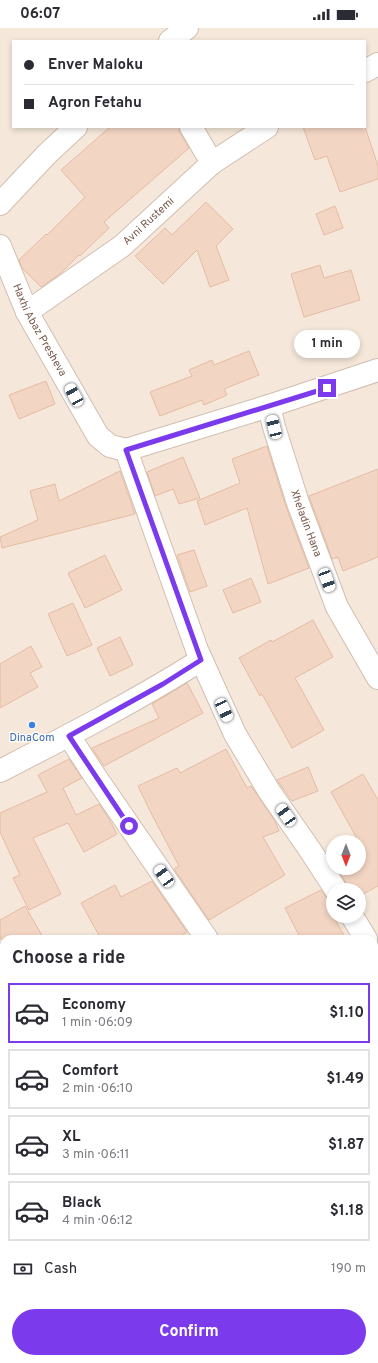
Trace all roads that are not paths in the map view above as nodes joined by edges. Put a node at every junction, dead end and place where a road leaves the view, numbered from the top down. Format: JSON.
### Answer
{"nodes":[{"id":1,"x":187,"y":28,"type":"edge"},
{"id":2,"x":171,"y":40,"type":"edge"},
{"id":3,"x":378,"y":64,"type":"edge"},
{"id":4,"x":366,"y":70,"type":"edge"},
{"id":5,"x":75,"y":128,"type":"edge"},
{"id":6,"x":193,"y":128,"type":"edge"},
{"id":7,"x":265,"y":128,"type":"edge"},
{"id":8,"x":212,"y":163,"type":"junction"},
{"id":9,"x":0,"y":204,"type":"edge"},
{"id":10,"x":0,"y":246,"type":"edge"},
{"id":11,"x":27,"y":312,"type":"junction"},
{"id":12,"x":378,"y":370,"type":"edge"},
{"id":13,"x":269,"y":406,"type":"junction"},
{"id":14,"x":126,"y":450,"type":"junction"},
{"id":15,"x":201,"y":660,"type":"junction"},
{"id":16,"x":378,"y":678,"type":"edge"},
{"id":17,"x":69,"y":736,"type":"junction"},
{"id":18,"x":0,"y":771,"type":"edge"},
{"id":19,"x":331,"y":883,"type":"edge"},
{"id":20,"x":356,"y":923,"type":"edge"},
{"id":21,"x":204,"y":935,"type":"edge"},
{"id":22,"x":364,"y":935,"type":"edge"}],
"edges":[{"from":1,"to":2,"type":"street"},
{"from":3,"to":4,"type":"street"},
{"from":5,"to":9,"type":"street"},
{"from":6,"to":8,"type":"street"},
{"from":7,"to":8,"type":"street","name":"Avni Rustemi"},
{"from":8,"to":11,"type":"street","name":"Avni Rustemi"},
{"from":10,"to":11,"type":"street","name":"Haxhi Abaz Presheva"},
{"from":11,"to":14,"type":"street","name":"Haxhi Abaz Presheva"},
{"from":12,"to":13,"type":"street"},
{"from":13,"to":14,"type":"street"},
{"from":13,"to":16,"type":"street","name":"Xheladin Hana"},
{"from":14,"to":15,"type":"street"},
{"from":15,"to":17,"type":"street"},
{"from":15,"to":19,"type":"street"},
{"from":17,"to":18,"type":"street"},
{"from":17,"to":21,"type":"street"},
{"from":20,"to":22,"type":"street"}]}
